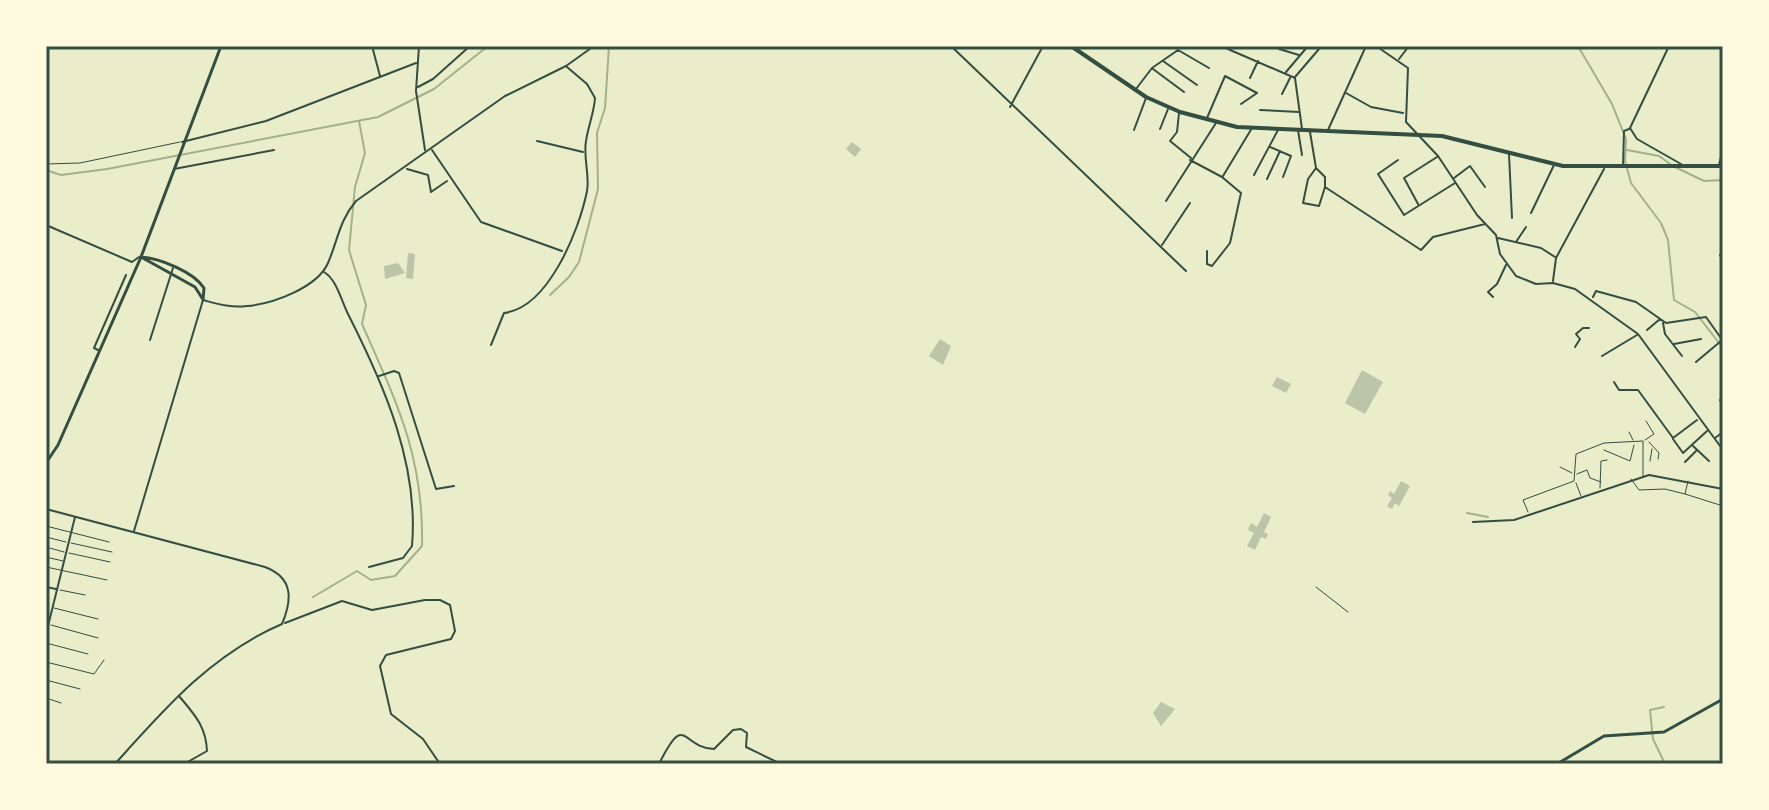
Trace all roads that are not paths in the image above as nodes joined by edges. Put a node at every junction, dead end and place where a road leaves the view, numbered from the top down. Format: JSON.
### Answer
{"nodes":[{"id":1,"x":221,"y":46,"type":"edge"},
{"id":2,"x":372,"y":46,"type":"edge"},
{"id":3,"x":419,"y":46,"type":"edge"},
{"id":4,"x":470,"y":46,"type":"edge"},
{"id":5,"x":594,"y":46,"type":"edge"},
{"id":6,"x":951,"y":46,"type":"edge"},
{"id":7,"x":1043,"y":46,"type":"edge"},
{"id":8,"x":1071,"y":46,"type":"edge"},
{"id":9,"x":1218,"y":46,"type":"edge"},
{"id":10,"x":1308,"y":46,"type":"edge"},
{"id":11,"x":1366,"y":46,"type":"edge"},
{"id":12,"x":1376,"y":46,"type":"edge"},
{"id":13,"x":1409,"y":46,"type":"edge"},
{"id":14,"x":1669,"y":46,"type":"edge"},
{"id":15,"x":1279,"y":49,"type":"dead end"},
{"id":16,"x":1319,"y":49,"type":"dead end"},
{"id":17,"x":1300,"y":55,"type":"junction"},
{"id":18,"x":1259,"y":60,"type":"junction"},
{"id":19,"x":1399,"y":60,"type":"junction"},
{"id":20,"x":1162,"y":61,"type":"junction"},
{"id":21,"x":416,"y":63,"type":"junction"},
{"id":22,"x":566,"y":66,"type":"junction"},
{"id":23,"x":1152,"y":68,"type":"junction"},
{"id":24,"x":1209,"y":68,"type":"dead end"},
{"id":25,"x":1286,"y":73,"type":"junction"},
{"id":26,"x":380,"y":76,"type":"junction"},
{"id":27,"x":1293,"y":77,"type":"junction"},
{"id":28,"x":1250,"y":78,"type":"dead end"},
{"id":29,"x":1197,"y":85,"type":"dead end"},
{"id":30,"x":416,"y":89,"type":"junction"},
{"id":31,"x":1135,"y":90,"type":"junction"},
{"id":32,"x":1184,"y":92,"type":"dead end"},
{"id":33,"x":1346,"y":92,"type":"junction"},
{"id":34,"x":1282,"y":94,"type":"dead end"},
{"id":35,"x":1146,"y":97,"type":"junction"},
{"id":36,"x":1241,"y":104,"type":"dead end"},
{"id":37,"x":1010,"y":105,"type":"junction"},
{"id":38,"x":1168,"y":108,"type":"junction"},
{"id":39,"x":1260,"y":110,"type":"dead end"},
{"id":40,"x":1180,"y":112,"type":"junction"},
{"id":41,"x":1300,"y":112,"type":"junction"},
{"id":42,"x":1405,"y":114,"type":"junction"},
{"id":43,"x":1206,"y":119,"type":"junction"},
{"id":44,"x":1216,"y":122,"type":"junction"},
{"id":45,"x":1252,"y":128,"type":"junction"},
{"id":46,"x":1630,"y":128,"type":"junction"},
{"id":47,"x":1160,"y":129,"type":"dead end"},
{"id":48,"x":1279,"y":129,"type":"junction"},
{"id":49,"x":1134,"y":130,"type":"dead end"},
{"id":50,"x":1300,"y":130,"type":"junction"},
{"id":51,"x":1309,"y":131,"type":"junction"},
{"id":52,"x":1328,"y":131,"type":"junction"},
{"id":53,"x":1421,"y":134,"type":"junction"},
{"id":54,"x":537,"y":141,"type":"dead end"},
{"id":55,"x":182,"y":142,"type":"junction"},
{"id":56,"x":1269,"y":146,"type":"junction"},
{"id":57,"x":432,"y":149,"type":"junction"},
{"id":58,"x":1723,"y":149,"type":"edge"},
{"id":59,"x":274,"y":150,"type":"dead end"},
{"id":60,"x":425,"y":151,"type":"junction"},
{"id":61,"x":1280,"y":151,"type":"junction"},
{"id":62,"x":584,"y":152,"type":"junction"},
{"id":63,"x":1510,"y":153,"type":"junction"},
{"id":64,"x":1302,"y":155,"type":"dead end"},
{"id":65,"x":1438,"y":156,"type":"junction"},
{"id":66,"x":1191,"y":159,"type":"junction"},
{"id":67,"x":1398,"y":160,"type":"dead end"},
{"id":68,"x":46,"y":164,"type":"edge"},
{"id":69,"x":1554,"y":164,"type":"junction"},
{"id":70,"x":1721,"y":166,"type":"edge"},
{"id":71,"x":174,"y":167,"type":"junction"},
{"id":72,"x":1686,"y":167,"type":"junction"},
{"id":73,"x":406,"y":168,"type":"junction"},
{"id":74,"x":1316,"y":168,"type":"junction"},
{"id":75,"x":1604,"y":168,"type":"junction"},
{"id":76,"x":1623,"y":168,"type":"junction"},
{"id":77,"x":1254,"y":175,"type":"dead end"},
{"id":78,"x":1222,"y":177,"type":"junction"},
{"id":79,"x":1283,"y":177,"type":"dead end"},
{"id":80,"x":1267,"y":179,"type":"dead end"},
{"id":81,"x":1455,"y":180,"type":"junction"},
{"id":82,"x":447,"y":181,"type":"dead end"},
{"id":83,"x":1325,"y":187,"type":"junction"},
{"id":84,"x":1485,"y":187,"type":"dead end"},
{"id":85,"x":1166,"y":201,"type":"dead end"},
{"id":86,"x":1190,"y":203,"type":"dead end"},
{"id":87,"x":1418,"y":204,"type":"junction"},
{"id":88,"x":1531,"y":213,"type":"dead end"},
{"id":89,"x":1512,"y":218,"type":"dead end"},
{"id":90,"x":1485,"y":224,"type":"junction"},
{"id":91,"x":46,"y":225,"type":"edge"},
{"id":92,"x":1526,"y":227,"type":"dead end"},
{"id":93,"x":1497,"y":238,"type":"junction"},
{"id":94,"x":1515,"y":243,"type":"junction"},
{"id":95,"x":1161,"y":246,"type":"junction"},
{"id":96,"x":563,"y":251,"type":"junction"},
{"id":97,"x":1207,"y":251,"type":"dead end"},
{"id":98,"x":1720,"y":255,"type":"dead end"},
{"id":99,"x":141,"y":257,"type":"junction"},
{"id":100,"x":1556,"y":258,"type":"junction"},
{"id":101,"x":1723,"y":261,"type":"edge"},
{"id":102,"x":1506,"y":264,"type":"junction"},
{"id":103,"x":173,"y":268,"type":"junction"},
{"id":104,"x":1186,"y":271,"type":"dead end"},
{"id":105,"x":323,"y":272,"type":"junction"},
{"id":106,"x":126,"y":275,"type":"dead end"},
{"id":107,"x":171,"y":275,"type":"junction"},
{"id":108,"x":1553,"y":283,"type":"junction"},
{"id":109,"x":1493,"y":297,"type":"dead end"},
{"id":110,"x":1592,"y":299,"type":"junction"},
{"id":111,"x":203,"y":300,"type":"junction"},
{"id":112,"x":1662,"y":320,"type":"junction"},
{"id":113,"x":1589,"y":328,"type":"dead end"},
{"id":114,"x":1647,"y":330,"type":"dead end"},
{"id":115,"x":1638,"y":334,"type":"junction"},
{"id":116,"x":1701,"y":339,"type":"dead end"},
{"id":117,"x":150,"y":340,"type":"dead end"},
{"id":118,"x":1723,"y":341,"type":"edge"},
{"id":119,"x":1672,"y":344,"type":"junction"},
{"id":120,"x":491,"y":345,"type":"dead end"},
{"id":121,"x":1575,"y":347,"type":"dead end"},
{"id":122,"x":100,"y":351,"type":"junction"},
{"id":123,"x":1602,"y":356,"type":"dead end"},
{"id":124,"x":1682,"y":356,"type":"dead end"},
{"id":125,"x":1696,"y":362,"type":"dead end"},
{"id":126,"x":379,"y":376,"type":"junction"},
{"id":127,"x":1614,"y":382,"type":"dead end"},
{"id":128,"x":1720,"y":400,"type":"dead end"},
{"id":129,"x":1723,"y":405,"type":"edge"},
{"id":130,"x":1699,"y":419,"type":"junction"},
{"id":131,"x":1646,"y":421,"type":"dead end"},
{"id":132,"x":1708,"y":431,"type":"junction"},
{"id":133,"x":1629,"y":432,"type":"dead end"},
{"id":134,"x":1723,"y":432,"type":"edge"},
{"id":135,"x":1673,"y":438,"type":"junction"},
{"id":136,"x":1714,"y":438,"type":"junction"},
{"id":137,"x":1647,"y":440,"type":"junction"},
{"id":138,"x":1643,"y":441,"type":"junction"},
{"id":139,"x":1634,"y":443,"type":"junction"},
{"id":140,"x":1692,"y":445,"type":"junction"},
{"id":141,"x":1654,"y":449,"type":"junction"},
{"id":142,"x":1604,"y":450,"type":"dead end"},
{"id":143,"x":1697,"y":450,"type":"junction"},
{"id":144,"x":1723,"y":450,"type":"edge"},
{"id":145,"x":1658,"y":459,"type":"dead end"},
{"id":146,"x":1607,"y":460,"type":"dead end"},
{"id":147,"x":1650,"y":461,"type":"dead end"},
{"id":148,"x":1709,"y":461,"type":"dead end"},
{"id":149,"x":1685,"y":462,"type":"dead end"},
{"id":150,"x":46,"y":463,"type":"edge"},
{"id":151,"x":1560,"y":467,"type":"dead end"},
{"id":152,"x":1574,"y":475,"type":"junction"},
{"id":153,"x":1643,"y":476,"type":"junction"},
{"id":154,"x":1631,"y":479,"type":"junction"},
{"id":155,"x":1574,"y":481,"type":"junction"},
{"id":156,"x":1688,"y":481,"type":"junction"},
{"id":157,"x":1601,"y":482,"type":"junction"},
{"id":158,"x":454,"y":486,"type":"dead end"},
{"id":159,"x":1723,"y":489,"type":"edge"},
{"id":160,"x":1600,"y":490,"type":"junction"},
{"id":161,"x":1685,"y":494,"type":"junction"},
{"id":162,"x":1581,"y":496,"type":"junction"},
{"id":163,"x":1723,"y":506,"type":"edge"},
{"id":164,"x":46,"y":509,"type":"edge"},
{"id":165,"x":1529,"y":515,"type":"junction"},
{"id":166,"x":75,"y":516,"type":"junction"},
{"id":167,"x":1473,"y":522,"type":"dead end"},
{"id":168,"x":46,"y":526,"type":"edge"},
{"id":169,"x":134,"y":531,"type":"junction"},
{"id":170,"x":71,"y":532,"type":"junction"},
{"id":171,"x":46,"y":537,"type":"edge"},
{"id":172,"x":69,"y":542,"type":"junction"},
{"id":173,"x":109,"y":542,"type":"dead end"},
{"id":174,"x":46,"y":547,"type":"edge"},
{"id":175,"x":66,"y":552,"type":"junction"},
{"id":176,"x":112,"y":552,"type":"dead end"},
{"id":177,"x":46,"y":557,"type":"edge"},
{"id":178,"x":64,"y":561,"type":"junction"},
{"id":179,"x":110,"y":562,"type":"dead end"},
{"id":180,"x":46,"y":567,"type":"edge"},
{"id":181,"x":369,"y":567,"type":"dead end"},
{"id":182,"x":62,"y":571,"type":"junction"},
{"id":183,"x":107,"y":580,"type":"dead end"},
{"id":184,"x":46,"y":587,"type":"edge"},
{"id":185,"x":1316,"y":587,"type":"dead end"},
{"id":186,"x":57,"y":589,"type":"junction"},
{"id":187,"x":85,"y":595,"type":"dead end"},
{"id":188,"x":46,"y":609,"type":"edge"},
{"id":189,"x":52,"y":609,"type":"junction"},
{"id":190,"x":1348,"y":612,"type":"dead end"},
{"id":191,"x":98,"y":619,"type":"dead end"},
{"id":192,"x":48,"y":624,"type":"junction"},
{"id":193,"x":282,"y":624,"type":"junction"},
{"id":194,"x":46,"y":634,"type":"edge"},
{"id":195,"x":98,"y":638,"type":"dead end"},
{"id":196,"x":46,"y":643,"type":"edge"},
{"id":197,"x":88,"y":654,"type":"dead end"},
{"id":198,"x":104,"y":660,"type":"dead end"},
{"id":199,"x":46,"y":662,"type":"edge"},
{"id":200,"x":46,"y":680,"type":"edge"},
{"id":201,"x":80,"y":689,"type":"dead end"},
{"id":202,"x":178,"y":695,"type":"junction"},
{"id":203,"x":46,"y":698,"type":"edge"},
{"id":204,"x":1723,"y":699,"type":"edge"},
{"id":205,"x":61,"y":703,"type":"dead end"},
{"id":206,"x":115,"y":764,"type":"edge"},
{"id":207,"x":184,"y":764,"type":"edge"},
{"id":208,"x":440,"y":764,"type":"edge"},
{"id":209,"x":659,"y":764,"type":"edge"},
{"id":210,"x":781,"y":764,"type":"edge"},
{"id":211,"x":1557,"y":764,"type":"edge"}],
"edges":[{"from":1,"to":55,"type":"street"},
{"from":2,"to":26,"type":"street"},
{"from":3,"to":21,"type":"street"},
{"from":4,"to":30,"type":"street"},
{"from":5,"to":22,"type":"street"},
{"from":6,"to":37,"type":"street"},
{"from":7,"to":37,"type":"street"},
{"from":8,"to":31,"type":"main road"},
{"from":9,"to":18,"type":"street"},
{"from":10,"to":17,"type":"street"},
{"from":11,"to":33,"type":"street"},
{"from":12,"to":19,"type":"street"},
{"from":13,"to":19,"type":"street"},
{"from":14,"to":46,"type":"street"},
{"from":15,"to":17,"type":"street"},
{"from":16,"to":27,"type":"street"},
{"from":17,"to":25,"type":"street"},
{"from":18,"to":25,"type":"street"},
{"from":18,"to":28,"type":"street"},
{"from":19,"to":42,"type":"street"},
{"from":20,"to":23,"type":"street"},
{"from":20,"to":24,"type":"street"},
{"from":20,"to":29,"type":"street"},
{"from":21,"to":26,"type":"street"},
{"from":21,"to":30,"type":"street"},
{"from":22,"to":57,"type":"street"},
{"from":22,"to":62,"type":"street"},
{"from":23,"to":31,"type":"street"},
{"from":23,"to":32,"type":"street"},
{"from":25,"to":27,"type":"street"},
{"from":26,"to":55,"type":"street"},
{"from":27,"to":34,"type":"street"},
{"from":27,"to":41,"type":"street"},
{"from":30,"to":60,"type":"street"},
{"from":31,"to":35,"type":"main road"},
{"from":33,"to":42,"type":"street"},
{"from":33,"to":52,"type":"street"},
{"from":35,"to":38,"type":"main road"},
{"from":35,"to":49,"type":"street"},
{"from":36,"to":43,"type":"street"},
{"from":37,"to":95,"type":"street"},
{"from":38,"to":40,"type":"main road"},
{"from":38,"to":47,"type":"street"},
{"from":39,"to":41,"type":"street"},
{"from":40,"to":43,"type":"main road"},
{"from":40,"to":66,"type":"street"},
{"from":41,"to":50,"type":"street"},
{"from":42,"to":53,"type":"street"},
{"from":43,"to":44,"type":"main road"},
{"from":44,"to":45,"type":"main road"},
{"from":44,"to":66,"type":"street"},
{"from":45,"to":48,"type":"main road"},
{"from":45,"to":78,"type":"street"},
{"from":46,"to":72,"type":"street"},
{"from":46,"to":76,"type":"street"},
{"from":48,"to":50,"type":"main road"},
{"from":48,"to":56,"type":"street"},
{"from":50,"to":51,"type":"main road"},
{"from":50,"to":64,"type":"street"},
{"from":51,"to":52,"type":"main road"},
{"from":51,"to":74,"type":"street"},
{"from":52,"to":53,"type":"main road"},
{"from":53,"to":63,"type":"main road"},
{"from":53,"to":65,"type":"street"},
{"from":54,"to":62,"type":"street"},
{"from":55,"to":68,"type":"lane"},
{"from":55,"to":71,"type":"street"},
{"from":56,"to":61,"type":"street"},
{"from":56,"to":77,"type":"street"},
{"from":57,"to":60,"type":"street"},
{"from":57,"to":96,"type":"street"},
{"from":58,"to":70,"type":"street"},
{"from":59,"to":71,"type":"street"},
{"from":60,"to":73,"type":"street"},
{"from":61,"to":79,"type":"street"},
{"from":61,"to":80,"type":"street"},
{"from":62,"to":96,"type":"street"},
{"from":63,"to":69,"type":"main road"},
{"from":63,"to":89,"type":"street"},
{"from":65,"to":81,"type":"street"},
{"from":65,"to":87,"type":"street"},
{"from":66,"to":78,"type":"street"},
{"from":66,"to":85,"type":"street"},
{"from":67,"to":87,"type":"street"},
{"from":69,"to":75,"type":"main road"},
{"from":69,"to":88,"type":"street"},
{"from":70,"to":72,"type":"main road"},
{"from":71,"to":99,"type":"street"},
{"from":72,"to":76,"type":"main road"},
{"from":73,"to":82,"type":"street"},
{"from":73,"to":105,"type":"street"},
{"from":74,"to":83,"type":"street"},
{"from":74,"to":83,"type":"street"},
{"from":75,"to":76,"type":"main road"},
{"from":75,"to":100,"type":"street"},
{"from":78,"to":97,"type":"street"},
{"from":81,"to":84,"type":"street"},
{"from":81,"to":87,"type":"street"},
{"from":81,"to":90,"type":"street"},
{"from":83,"to":90,"type":"street"},
{"from":86,"to":95,"type":"street"},
{"from":90,"to":93,"type":"street"},
{"from":91,"to":99,"type":"street"},
{"from":92,"to":94,"type":"street"},
{"from":93,"to":94,"type":"street"},
{"from":93,"to":102,"type":"street"},
{"from":94,"to":100,"type":"street"},
{"from":95,"to":104,"type":"street"},
{"from":96,"to":120,"type":"street"},
{"from":98,"to":101,"type":"street"},
{"from":99,"to":103,"type":"street"},
{"from":99,"to":107,"type":"street"},
{"from":99,"to":122,"type":"street"},
{"from":100,"to":108,"type":"street"},
{"from":102,"to":108,"type":"street"},
{"from":102,"to":109,"type":"street"},
{"from":103,"to":107,"type":"street"},
{"from":103,"to":111,"type":"street"},
{"from":105,"to":111,"type":"street"},
{"from":105,"to":126,"type":"street"},
{"from":106,"to":122,"type":"street"},
{"from":107,"to":111,"type":"street"},
{"from":107,"to":117,"type":"street"},
{"from":108,"to":110,"type":"street"},
{"from":110,"to":112,"type":"street"},
{"from":110,"to":115,"type":"street"},
{"from":111,"to":169,"type":"street"},
{"from":112,"to":114,"type":"street"},
{"from":112,"to":118,"type":"street"},
{"from":112,"to":119,"type":"street"},
{"from":113,"to":121,"type":"street"},
{"from":115,"to":123,"type":"street"},
{"from":115,"to":130,"type":"street"},
{"from":116,"to":119,"type":"street"},
{"from":118,"to":125,"type":"street"},
{"from":119,"to":124,"type":"street"},
{"from":122,"to":150,"type":"street"},
{"from":126,"to":158,"type":"street"},
{"from":126,"to":181,"type":"street"},
{"from":127,"to":135,"type":"street"},
{"from":128,"to":129,"type":"street"},
{"from":130,"to":132,"type":"street"},
{"from":130,"to":135,"type":"street"},
{"from":131,"to":137,"type":"lane"},
{"from":132,"to":136,"type":"street"},
{"from":132,"to":140,"type":"street"},
{"from":133,"to":139,"type":"lane"},
{"from":134,"to":136,"type":"street"},
{"from":135,"to":140,"type":"street"},
{"from":136,"to":144,"type":"street"},
{"from":137,"to":138,"type":"lane"},
{"from":137,"to":141,"type":"lane"},
{"from":138,"to":139,"type":"lane"},
{"from":138,"to":153,"type":"lane"},
{"from":139,"to":142,"type":"lane"},
{"from":139,"to":152,"type":"lane"},
{"from":140,"to":143,"type":"street"},
{"from":141,"to":145,"type":"lane"},
{"from":141,"to":147,"type":"lane"},
{"from":143,"to":148,"type":"street"},
{"from":143,"to":149,"type":"street"},
{"from":146,"to":157,"type":"lane"},
{"from":151,"to":152,"type":"lane"},
{"from":152,"to":155,"type":"lane"},
{"from":152,"to":157,"type":"lane"},
{"from":153,"to":154,"type":"street"},
{"from":153,"to":156,"type":"street"},
{"from":154,"to":160,"type":"street"},
{"from":154,"to":161,"type":"lane"},
{"from":155,"to":162,"type":"lane"},
{"from":155,"to":165,"type":"lane"},
{"from":156,"to":159,"type":"street"},
{"from":156,"to":161,"type":"lane"},
{"from":157,"to":160,"type":"lane"},
{"from":160,"to":162,"type":"street"},
{"from":161,"to":163,"type":"lane"},
{"from":162,"to":165,"type":"street"},
{"from":164,"to":166,"type":"street"},
{"from":165,"to":167,"type":"street"},
{"from":166,"to":169,"type":"street"},
{"from":166,"to":170,"type":"street"},
{"from":168,"to":170,"type":"lane"},
{"from":169,"to":193,"type":"street"},
{"from":170,"to":172,"type":"street"},
{"from":170,"to":173,"type":"lane"},
{"from":171,"to":172,"type":"lane"},
{"from":172,"to":175,"type":"street"},
{"from":172,"to":176,"type":"lane"},
{"from":174,"to":175,"type":"lane"},
{"from":175,"to":178,"type":"street"},
{"from":175,"to":179,"type":"lane"},
{"from":177,"to":178,"type":"lane"},
{"from":178,"to":182,"type":"street"},
{"from":180,"to":182,"type":"lane"},
{"from":182,"to":183,"type":"lane"},
{"from":182,"to":186,"type":"street"},
{"from":184,"to":186,"type":"street"},
{"from":185,"to":190,"type":"lane"},
{"from":186,"to":187,"type":"lane"},
{"from":186,"to":189,"type":"street"},
{"from":188,"to":189,"type":"lane"},
{"from":189,"to":191,"type":"lane"},
{"from":189,"to":192,"type":"street"},
{"from":192,"to":194,"type":"street"},
{"from":192,"to":195,"type":"lane"},
{"from":193,"to":202,"type":"street"},
{"from":193,"to":208,"type":"street"},
{"from":196,"to":197,"type":"lane"},
{"from":198,"to":199,"type":"lane"},
{"from":200,"to":201,"type":"lane"},
{"from":202,"to":206,"type":"street"},
{"from":202,"to":207,"type":"street"},
{"from":203,"to":205,"type":"lane"},
{"from":204,"to":211,"type":"street"},
{"from":209,"to":210,"type":"street"}]}
